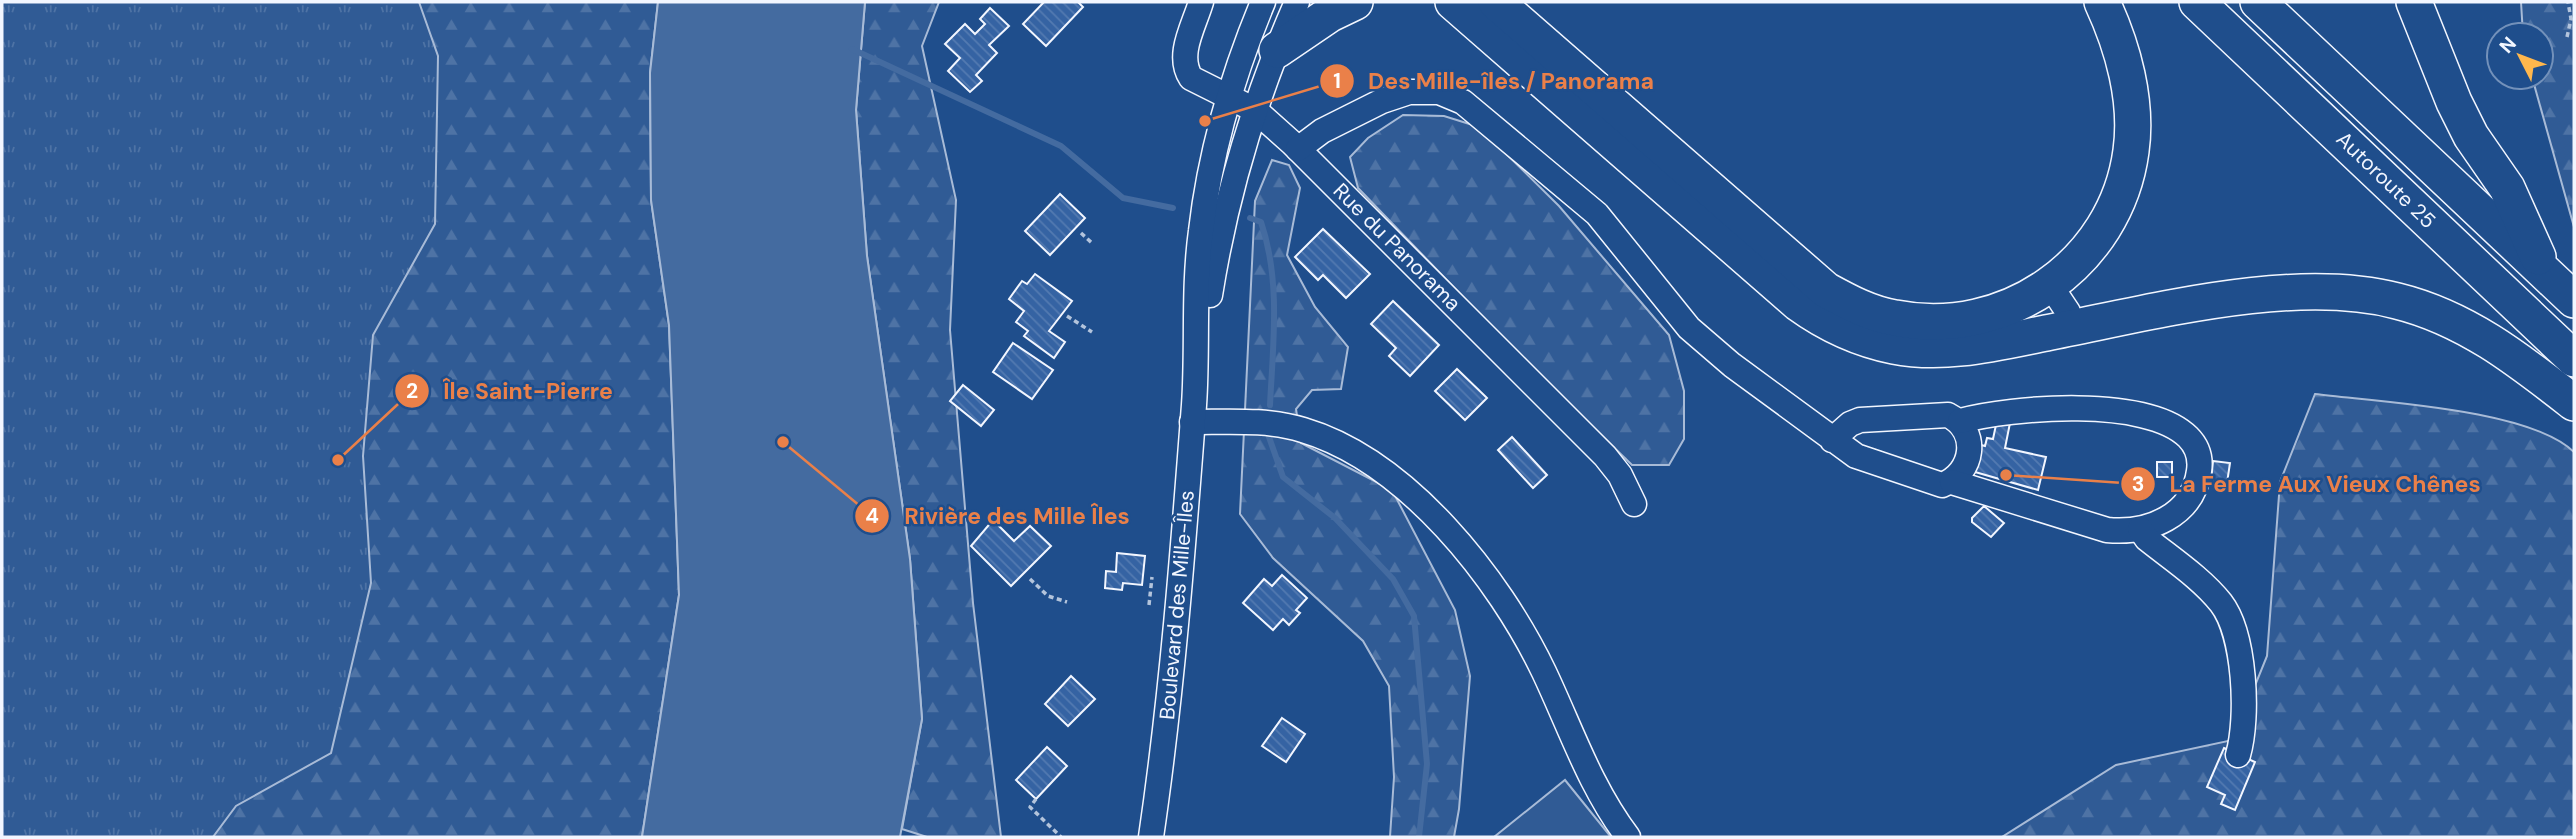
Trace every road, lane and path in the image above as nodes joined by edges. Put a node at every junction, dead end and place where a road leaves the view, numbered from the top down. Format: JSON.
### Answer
{"nodes":[{"id":1,"x":1201,"y":2,"type":"edge"},
{"id":2,"x":1263,"y":2,"type":"edge"},
{"id":3,"x":1297,"y":2,"type":"edge"},
{"id":4,"x":1355,"y":2,"type":"edge"},
{"id":5,"x":1441,"y":2,"type":"edge"},
{"id":6,"x":1454,"y":2,"type":"edge"},
{"id":7,"x":1496,"y":2,"type":"edge"},
{"id":8,"x":2102,"y":2,"type":"edge"},
{"id":9,"x":2197,"y":2,"type":"edge"},
{"id":10,"x":2258,"y":2,"type":"edge"},
{"id":11,"x":2414,"y":2,"type":"edge"},
{"id":12,"x":2568,"y":2,"type":"edge"},
{"id":13,"x":2567,"y":37,"type":"dead end"},
{"id":14,"x":1277,"y":50,"type":"junction"},
{"id":15,"x":1230,"y":98,"type":"junction"},
{"id":16,"x":1255,"y":110,"type":"junction"},
{"id":17,"x":1298,"y":149,"type":"junction"},
{"id":18,"x":1081,"y":233,"type":"dead end"},
{"id":19,"x":1092,"y":243,"type":"dead end"},
{"id":20,"x":2545,"y":273,"type":"junction"},
{"id":21,"x":2050,"y":285,"type":"junction"},
{"id":22,"x":2574,"y":300,"type":"edge"},
{"id":23,"x":1067,"y":316,"type":"dead end"},
{"id":24,"x":2073,"y":328,"type":"junction"},
{"id":25,"x":1092,"y":332,"type":"dead end"},
{"id":26,"x":2574,"y":359,"type":"edge"},
{"id":27,"x":1196,"y":371,"type":"junction"},
{"id":28,"x":2574,"y":403,"type":"edge"},
{"id":29,"x":1960,"y":421,"type":"junction"},
{"id":30,"x":1192,"y":422,"type":"junction"},
{"id":31,"x":1832,"y":440,"type":"junction"},
{"id":32,"x":1952,"y":482,"type":"junction"},
{"id":33,"x":1634,"y":504,"type":"dead end"},
{"id":34,"x":2140,"y":529,"type":"junction"},
{"id":35,"x":1152,"y":576,"type":"dead end"},
{"id":36,"x":1030,"y":579,"type":"dead end"},
{"id":37,"x":1067,"y":602,"type":"dead end"},
{"id":38,"x":1149,"y":605,"type":"dead end"},
{"id":39,"x":2238,"y":755,"type":"dead end"},
{"id":40,"x":1036,"y":799,"type":"dead end"},
{"id":41,"x":1061,"y":837,"type":"edge"},
{"id":42,"x":1151,"y":837,"type":"edge"},
{"id":43,"x":1628,"y":837,"type":"edge"}],
"edges":[{"from":1,"to":15,"type":"street","name":"Rue du Panorama"},
{"from":2,"to":15,"type":"street","name":"Boulevard des Mille-Îles"},
{"from":3,"to":14,"type":"street","name":"Boulevard des Mille-Îles"},
{"from":4,"to":14,"type":"highway"},
{"from":5,"to":6,"type":"highway"},
{"from":6,"to":24,"type":"highway"},
{"from":7,"to":21,"type":"highway"},
{"from":8,"to":21,"type":"highway"},
{"from":9,"to":26,"type":"highway","name":"Autoroute 25"},
{"from":10,"to":20,"type":"highway","name":"Autoroute 25"},
{"from":11,"to":20,"type":"highway"},
{"from":12,"to":13,"type":"path"},
{"from":14,"to":16,"type":"street","name":"Boulevard des Mille-Îles"},
{"from":15,"to":16,"type":"street","name":"Rue du Panorama"},
{"from":15,"to":27,"type":"street","name":"Boulevard des Mille-Îles"},
{"from":16,"to":17,"type":"street","name":"Rue du Panorama"},
{"from":16,"to":27,"type":"street","name":"Boulevard des Mille-Îles"},
{"from":17,"to":31,"type":"street"},
{"from":17,"to":33,"type":"street","name":"Rue du Panorama"},
{"from":18,"to":19,"type":"path"},
{"from":20,"to":22,"type":"highway","name":"Autoroute 25"},
{"from":21,"to":24,"type":"street"},
{"from":23,"to":25,"type":"path"},
{"from":24,"to":28,"type":"highway"},
{"from":27,"to":30,"type":"street","name":"Boulevard des Mille-Îles"},
{"from":29,"to":31,"type":"street"},
{"from":29,"to":32,"type":"street"},
{"from":29,"to":34,"type":"street"},
{"from":30,"to":42,"type":"street","name":"Boulevard des Mille-Îles"},
{"from":30,"to":43,"type":"street"},
{"from":31,"to":32,"type":"street"},
{"from":32,"to":34,"type":"street"},
{"from":34,"to":39,"type":"street"},
{"from":35,"to":38,"type":"path"},
{"from":36,"to":37,"type":"path"},
{"from":40,"to":41,"type":"path"}]}
